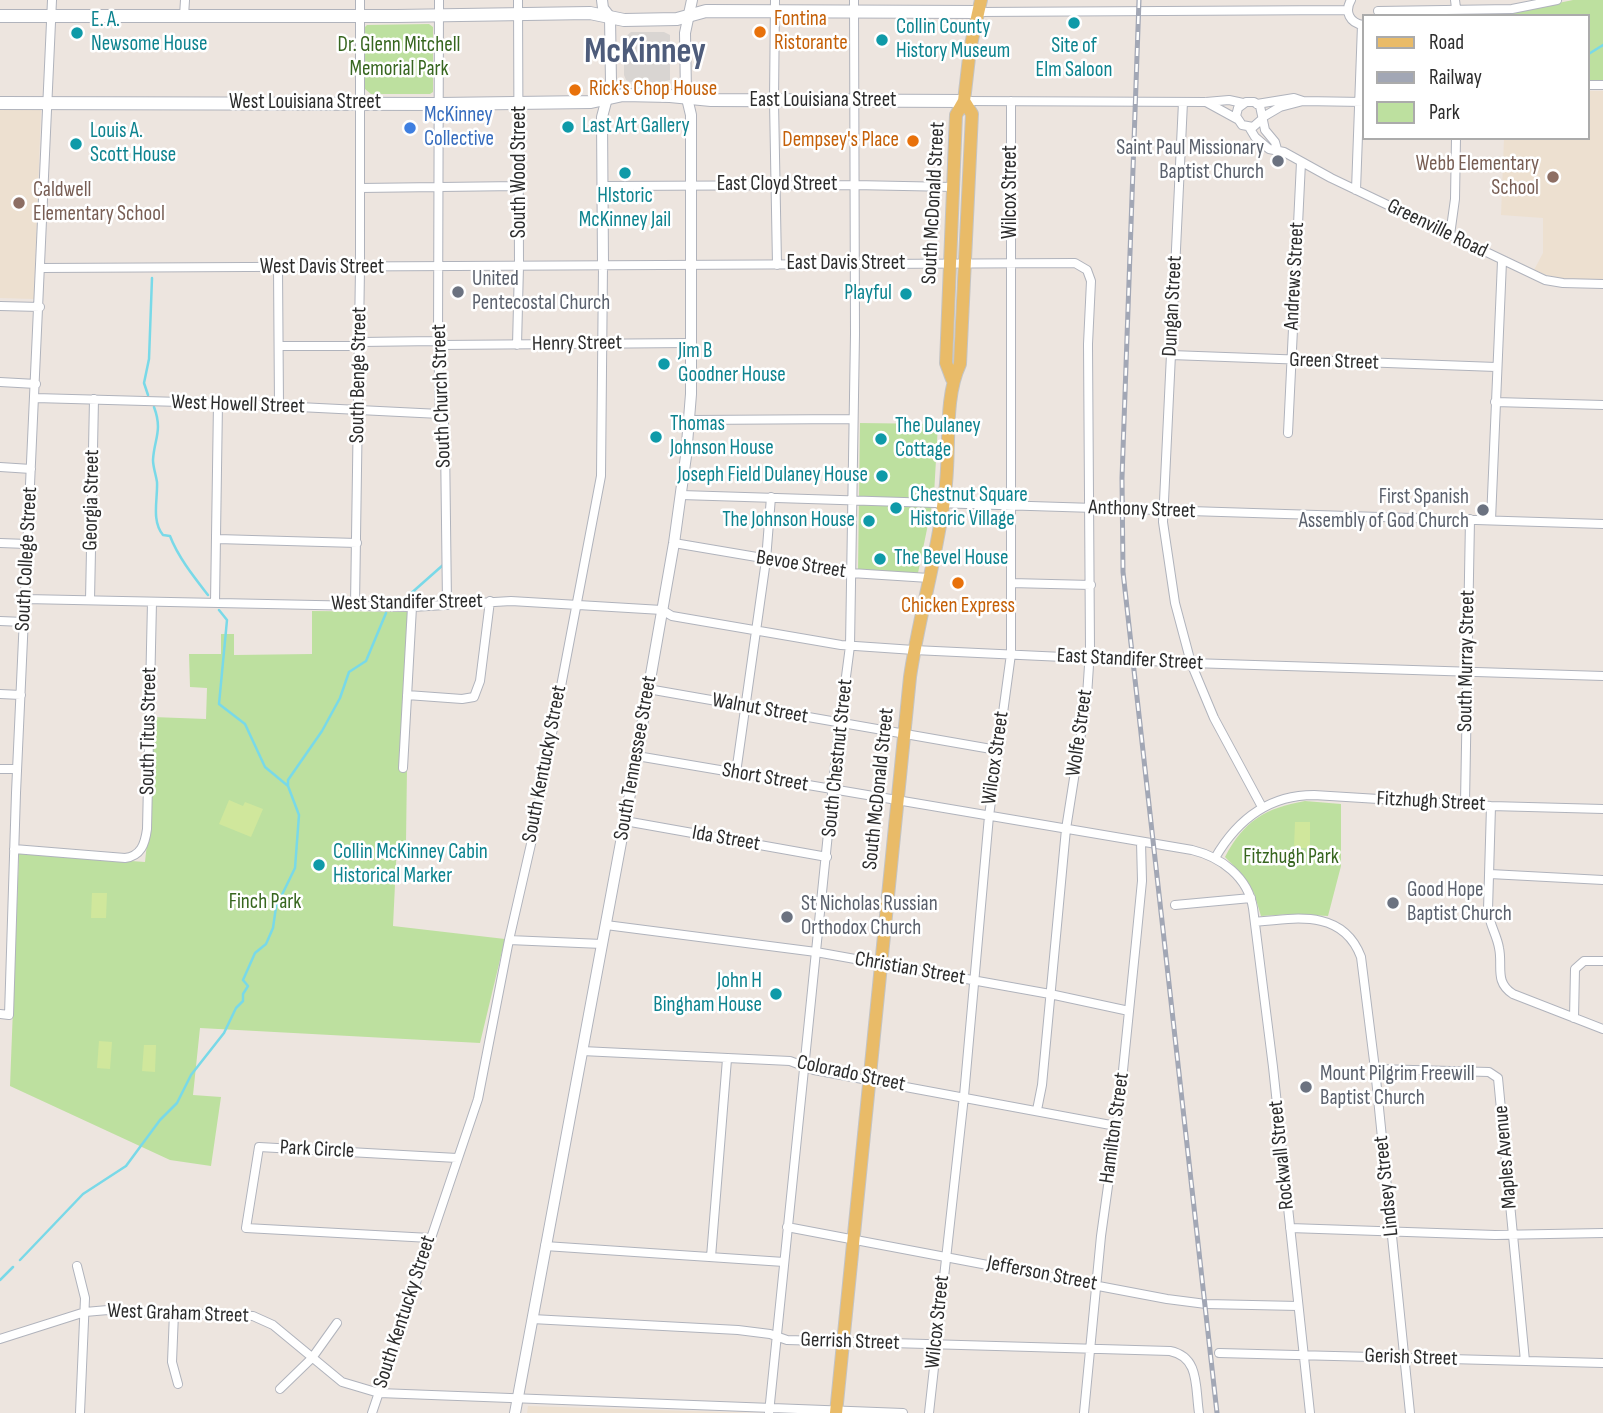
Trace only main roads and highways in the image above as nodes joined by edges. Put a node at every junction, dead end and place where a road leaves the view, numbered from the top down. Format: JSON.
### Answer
{"nodes":[{"id":1,"x":775,"y":5,"type":"edge"},
{"id":2,"x":518,"y":6,"type":"edge"},
{"id":3,"x":854,"y":6,"type":"edge"},
{"id":4,"x":979,"y":6,"type":"edge"},
{"id":5,"x":439,"y":7,"type":"edge"},
{"id":6,"x":0,"y":16,"type":"edge"},
{"id":7,"x":609,"y":98,"type":"joint"},
{"id":8,"x":964,"y":101,"type":"junction"},
{"id":9,"x":0,"y":103,"type":"edge"},
{"id":10,"x":952,"y":380,"type":"junction"},
{"id":11,"x":836,"y":1412,"type":"edge"}],
"edges":[{"from":1,"to":2,"type":"main road"},
{"from":1,"to":3,"type":"main road"},
{"from":2,"to":5,"type":"main road"},
{"from":3,"to":4,"type":"main road"},
{"from":4,"to":8,"type":"main road"},
{"from":5,"to":6,"type":"main road"},
{"from":7,"to":8,"type":"main road","name":"East Louisiana Street"},
{"from":7,"to":9,"type":"main road","name":"West Louisiana Street"},
{"from":8,"to":10,"type":"main road","name":"South McDonald Street"},
{"from":8,"to":10,"type":"main road","name":"South McDonald Street"},
{"from":10,"to":11,"type":"main road","name":"South McDonald Street"}]}
